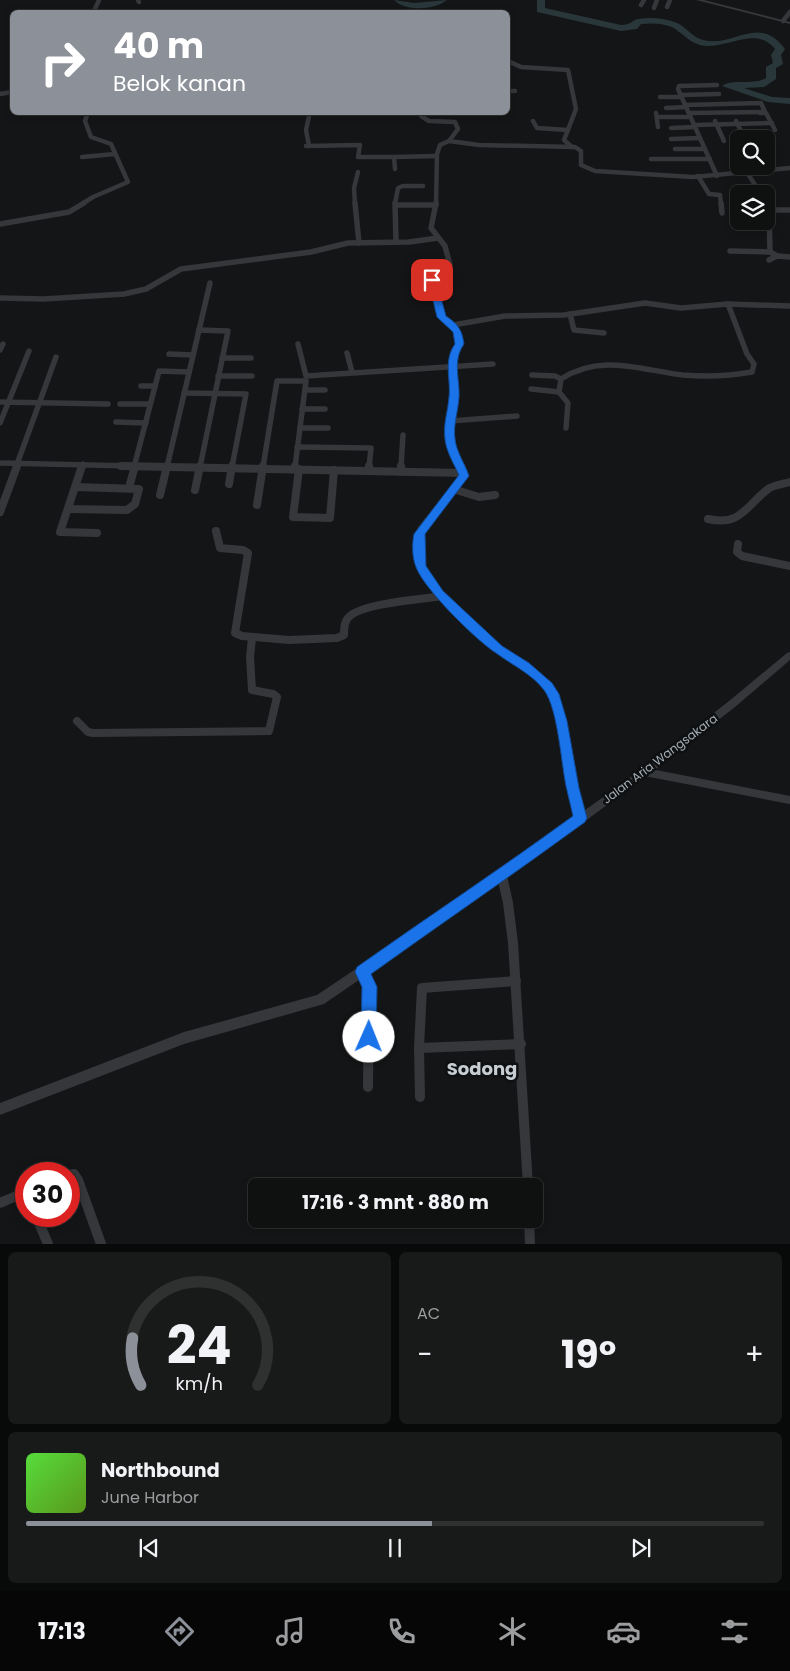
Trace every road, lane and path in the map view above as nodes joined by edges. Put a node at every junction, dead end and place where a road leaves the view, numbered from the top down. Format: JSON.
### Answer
{"nodes":[{"id":1,"x":644,"y":0,"type":"edge"},
{"id":2,"x":657,"y":0,"type":"edge"},
{"id":3,"x":670,"y":0,"type":"edge"},
{"id":4,"x":698,"y":0,"type":"edge"},
{"id":5,"x":641,"y":5,"type":"dead end"},
{"id":6,"x":667,"y":7,"type":"dead end"},
{"id":7,"x":654,"y":8,"type":"dead end"},
{"id":8,"x":790,"y":12,"type":"edge"},
{"id":9,"x":783,"y":21,"type":"junction"},
{"id":10,"x":790,"y":23,"type":"edge"},
{"id":11,"x":510,"y":62,"type":"edge"},
{"id":12,"x":717,"y":85,"type":"dead end"},
{"id":13,"x":515,"y":91,"type":"dead end"},
{"id":14,"x":510,"y":92,"type":"edge"},
{"id":15,"x":719,"y":94,"type":"dead end"},
{"id":16,"x":681,"y":96,"type":"junction"},
{"id":17,"x":660,"y":97,"type":"dead end"},
{"id":18,"x":685,"y":106,"type":"junction"},
{"id":19,"x":666,"y":108,"type":"dead end"},
{"id":20,"x":711,"y":113,"type":"junction"},
{"id":21,"x":732,"y":113,"type":"junction"},
{"id":22,"x":87,"y":115,"type":"edge"},
{"id":23,"x":309,"y":115,"type":"edge"},
{"id":24,"x":421,"y":115,"type":"edge"},
{"id":25,"x":689,"y":115,"type":"junction"},
{"id":26,"x":533,"y":121,"type":"dead end"},
{"id":27,"x":772,"y":123,"type":"junction"},
{"id":28,"x":716,"y":124,"type":"junction"},
{"id":29,"x":738,"y":124,"type":"junction"},
{"id":30,"x":694,"y":126,"type":"junction"},
{"id":31,"x":658,"y":127,"type":"dead end"},
{"id":32,"x":671,"y":128,"type":"dead end"},
{"id":33,"x":568,"y":130,"type":"junction"},
{"id":34,"x":741,"y":130,"type":"edge"},
{"id":35,"x":775,"y":130,"type":"dead end"},
{"id":36,"x":700,"y":138,"type":"junction"},
{"id":37,"x":671,"y":139,"type":"dead end"},
{"id":38,"x":449,"y":141,"type":"junction"},
{"id":39,"x":724,"y":141,"type":"dead end"},
{"id":40,"x":572,"y":147,"type":"junction"},
{"id":41,"x":705,"y":148,"type":"junction"},
{"id":42,"x":675,"y":149,"type":"dead end"},
{"id":43,"x":657,"y":152,"type":"dead end"},
{"id":44,"x":115,"y":154,"type":"junction"},
{"id":45,"x":437,"y":156,"type":"junction"},
{"id":46,"x":82,"y":157,"type":"dead end"},
{"id":47,"x":394,"y":157,"type":"junction"},
{"id":48,"x":651,"y":159,"type":"dead end"},
{"id":49,"x":660,"y":159,"type":"junction"},
{"id":50,"x":710,"y":160,"type":"junction"},
{"id":51,"x":790,"y":168,"type":"edge"},
{"id":52,"x":395,"y":169,"type":"dead end"},
{"id":53,"x":775,"y":169,"type":"edge"},
{"id":54,"x":358,"y":172,"type":"dead end"},
{"id":55,"x":730,"y":174,"type":"edge"},
{"id":56,"x":698,"y":176,"type":"junction"},
{"id":57,"x":717,"y":176,"type":"junction"},
{"id":58,"x":424,"y":186,"type":"dead end"},
{"id":59,"x":396,"y":205,"type":"junction"},
{"id":60,"x":436,"y":205,"type":"junction"},
{"id":61,"x":775,"y":210,"type":"edge"},
{"id":62,"x":790,"y":210,"type":"edge"},
{"id":63,"x":722,"y":213,"type":"dead end"},
{"id":64,"x":0,"y":224,"type":"edge"},
{"id":65,"x":769,"y":230,"type":"edge"},
{"id":66,"x":438,"y":238,"type":"junction"},
{"id":67,"x":396,"y":242,"type":"junction"},
{"id":68,"x":359,"y":243,"type":"junction"},
{"id":69,"x":730,"y":252,"type":"dead end"},
{"id":70,"x":770,"y":252,"type":"junction"},
{"id":71,"x":777,"y":256,"type":"junction"},
{"id":72,"x":790,"y":257,"type":"edge"},
{"id":73,"x":769,"y":260,"type":"dead end"},
{"id":74,"x":210,"y":283,"type":"dead end"},
{"id":75,"x":0,"y":298,"type":"edge"},
{"id":76,"x":728,"y":304,"type":"junction"},
{"id":77,"x":790,"y":306,"type":"edge"},
{"id":78,"x":570,"y":314,"type":"junction"},
{"id":79,"x":453,"y":325,"type":"junction"},
{"id":80,"x":199,"y":330,"type":"junction"},
{"id":81,"x":604,"y":333,"type":"dead end"},
{"id":82,"x":298,"y":344,"type":"dead end"},
{"id":83,"x":29,"y":351,"type":"dead end"},
{"id":84,"x":348,"y":353,"type":"dead end"},
{"id":85,"x":169,"y":354,"type":"dead end"},
{"id":86,"x":193,"y":354,"type":"junction"},
{"id":87,"x":56,"y":357,"type":"dead end"},
{"id":88,"x":222,"y":358,"type":"junction"},
{"id":89,"x":251,"y":358,"type":"dead end"},
{"id":90,"x":493,"y":364,"type":"dead end"},
{"id":91,"x":452,"y":367,"type":"junction"},
{"id":92,"x":189,"y":372,"type":"junction"},
{"id":93,"x":352,"y":372,"type":"junction"},
{"id":94,"x":532,"y":375,"type":"dead end"},
{"id":95,"x":218,"y":376,"type":"junction"},
{"id":96,"x":252,"y":376,"type":"dead end"},
{"id":97,"x":560,"y":379,"type":"junction"},
{"id":98,"x":141,"y":386,"type":"dead end"},
{"id":99,"x":155,"y":386,"type":"junction"},
{"id":100,"x":305,"y":390,"type":"junction"},
{"id":101,"x":326,"y":390,"type":"dead end"},
{"id":102,"x":531,"y":390,"type":"dead end"},
{"id":103,"x":559,"y":392,"type":"junction"},
{"id":104,"x":184,"y":393,"type":"junction"},
{"id":105,"x":215,"y":394,"type":"junction"},
{"id":106,"x":0,"y":402,"type":"edge"},
{"id":107,"x":8,"y":402,"type":"junction"},
{"id":108,"x":39,"y":403,"type":"junction"},
{"id":109,"x":108,"y":404,"type":"dead end"},
{"id":110,"x":120,"y":404,"type":"dead end"},
{"id":111,"x":150,"y":404,"type":"junction"},
{"id":112,"x":302,"y":409,"type":"junction"},
{"id":113,"x":325,"y":409,"type":"dead end"},
{"id":114,"x":516,"y":416,"type":"dead end"},
{"id":115,"x":450,"y":421,"type":"junction"},
{"id":116,"x":116,"y":422,"type":"dead end"},
{"id":117,"x":0,"y":423,"type":"edge"},
{"id":118,"x":146,"y":423,"type":"junction"},
{"id":119,"x":300,"y":428,"type":"junction"},
{"id":120,"x":328,"y":428,"type":"dead end"},
{"id":121,"x":566,"y":428,"type":"dead end"},
{"id":122,"x":403,"y":436,"type":"dead end"},
{"id":123,"x":297,"y":447,"type":"junction"},
{"id":124,"x":0,"y":462,"type":"edge"},
{"id":125,"x":18,"y":463,"type":"junction"},
{"id":126,"x":83,"y":464,"type":"junction"},
{"id":127,"x":134,"y":466,"type":"junction"},
{"id":128,"x":167,"y":466,"type":"junction"},
{"id":129,"x":200,"y":467,"type":"junction"},
{"id":130,"x":232,"y":468,"type":"junction"},
{"id":131,"x":263,"y":468,"type":"junction"},
{"id":132,"x":297,"y":469,"type":"junction"},
{"id":133,"x":334,"y":470,"type":"junction"},
{"id":134,"x":369,"y":471,"type":"junction"},
{"id":135,"x":401,"y":472,"type":"junction"},
{"id":136,"x":464,"y":473,"type":"junction"},
{"id":137,"x":790,"y":482,"type":"edge"},
{"id":138,"x":130,"y":484,"type":"dead end"},
{"id":139,"x":229,"y":484,"type":"dead end"},
{"id":140,"x":75,"y":487,"type":"junction"},
{"id":141,"x":453,"y":489,"type":"junction"},
{"id":142,"x":195,"y":490,"type":"dead end"},
{"id":143,"x":160,"y":495,"type":"dead end"},
{"id":144,"x":495,"y":495,"type":"dead end"},
{"id":145,"x":257,"y":505,"type":"dead end"},
{"id":146,"x":68,"y":509,"type":"junction"},
{"id":147,"x":0,"y":512,"type":"edge"},
{"id":148,"x":708,"y":519,"type":"dead end"},
{"id":149,"x":216,"y":531,"type":"dead end"},
{"id":150,"x":97,"y":533,"type":"dead end"},
{"id":151,"x":738,"y":544,"type":"dead end"},
{"id":152,"x":790,"y":566,"type":"edge"},
{"id":153,"x":443,"y":596,"type":"junction"},
{"id":154,"x":252,"y":638,"type":"junction"},
{"id":155,"x":790,"y":656,"type":"edge"},
{"id":156,"x":77,"y":721,"type":"dead end"},
{"id":157,"x":645,"y":772,"type":"junction"},
{"id":158,"x":790,"y":800,"type":"edge"},
{"id":159,"x":580,"y":818,"type":"junction"},
{"id":160,"x":502,"y":876,"type":"junction"},
{"id":161,"x":362,"y":972,"type":"junction"},
{"id":162,"x":516,"y":981,"type":"junction"},
{"id":163,"x":521,"y":1044,"type":"junction"},
{"id":164,"x":419,"y":1048,"type":"junction"},
{"id":165,"x":368,"y":1087,"type":"dead end"},
{"id":166,"x":420,"y":1098,"type":"dead end"},
{"id":167,"x":0,"y":1109,"type":"edge"},
{"id":168,"x":528,"y":1178,"type":"edge"},
{"id":169,"x":80,"y":1186,"type":"edge"},
{"id":170,"x":15,"y":1197,"type":"edge"},
{"id":171,"x":0,"y":1203,"type":"edge"},
{"id":172,"x":41,"y":1227,"type":"edge"},
{"id":173,"x":529,"y":1228,"type":"edge"},
{"id":174,"x":48,"y":1244,"type":"edge"},
{"id":175,"x":100,"y":1244,"type":"edge"},
{"id":176,"x":530,"y":1244,"type":"edge"}],
"edges":[{"from":1,"to":5,"type":"street"},
{"from":2,"to":7,"type":"street"},
{"from":3,"to":6,"type":"street"},
{"from":4,"to":9,"type":"street"},
{"from":8,"to":9,"type":"street"},
{"from":9,"to":10,"type":"street"},
{"from":11,"to":33,"type":"street"},
{"from":12,"to":16,"type":"street"},
{"from":13,"to":14,"type":"street"},
{"from":15,"to":16,"type":"street"},
{"from":16,"to":17,"type":"street"},
{"from":16,"to":18,"type":"street"},
{"from":18,"to":19,"type":"street"},
{"from":18,"to":21,"type":"street"},
{"from":18,"to":25,"type":"street"},
{"from":20,"to":21,"type":"street"},
{"from":20,"to":25,"type":"street"},
{"from":20,"to":28,"type":"street"},
{"from":21,"to":27,"type":"street"},
{"from":21,"to":29,"type":"street"},
{"from":22,"to":44,"type":"street"},
{"from":23,"to":47,"type":"street"},
{"from":24,"to":38,"type":"street"},
{"from":25,"to":30,"type":"street"},
{"from":25,"to":31,"type":"street"},
{"from":26,"to":33,"type":"street"},
{"from":27,"to":29,"type":"street"},
{"from":27,"to":35,"type":"street"},
{"from":28,"to":29,"type":"street"},
{"from":28,"to":30,"type":"street"},
{"from":28,"to":39,"type":"street"},
{"from":29,"to":34,"type":"street"},
{"from":30,"to":32,"type":"street"},
{"from":30,"to":36,"type":"street"},
{"from":33,"to":40,"type":"street"},
{"from":36,"to":37,"type":"street"},
{"from":36,"to":41,"type":"street"},
{"from":38,"to":40,"type":"street"},
{"from":38,"to":45,"type":"street"},
{"from":40,"to":56,"type":"street"},
{"from":41,"to":42,"type":"street"},
{"from":41,"to":50,"type":"street"},
{"from":43,"to":49,"type":"street"},
{"from":44,"to":46,"type":"street"},
{"from":44,"to":64,"type":"street"},
{"from":45,"to":47,"type":"street"},
{"from":45,"to":60,"type":"street"},
{"from":47,"to":52,"type":"street"},
{"from":48,"to":49,"type":"street"},
{"from":49,"to":50,"type":"street"},
{"from":50,"to":57,"type":"street"},
{"from":51,"to":53,"type":"street"},
{"from":54,"to":68,"type":"street"},
{"from":55,"to":57,"type":"street"},
{"from":56,"to":57,"type":"street"},
{"from":56,"to":63,"type":"street"},
{"from":58,"to":59,"type":"street"},
{"from":59,"to":60,"type":"street"},
{"from":59,"to":67,"type":"street"},
{"from":60,"to":66,"type":"street"},
{"from":61,"to":62,"type":"street"},
{"from":65,"to":70,"type":"street"},
{"from":66,"to":67,"type":"street"},
{"from":66,"to":79,"type":"street"},
{"from":67,"to":68,"type":"street"},
{"from":68,"to":75,"type":"street"},
{"from":69,"to":70,"type":"street"},
{"from":70,"to":71,"type":"street"},
{"from":71,"to":72,"type":"street"},
{"from":71,"to":73,"type":"street"},
{"from":74,"to":80,"type":"street"},
{"from":76,"to":77,"type":"street"},
{"from":76,"to":78,"type":"street"},
{"from":76,"to":97,"type":"street"},
{"from":78,"to":79,"type":"street"},
{"from":78,"to":81,"type":"street"},
{"from":79,"to":91,"type":"street"},
{"from":80,"to":86,"type":"street"},
{"from":80,"to":88,"type":"street"},
{"from":82,"to":93,"type":"street"},
{"from":83,"to":107,"type":"street"},
{"from":84,"to":93,"type":"street"},
{"from":85,"to":86,"type":"street"},
{"from":86,"to":92,"type":"street"},
{"from":87,"to":108,"type":"street"},
{"from":88,"to":89,"type":"street"},
{"from":88,"to":95,"type":"street"},
{"from":90,"to":91,"type":"street"},
{"from":91,"to":93,"type":"street"},
{"from":91,"to":115,"type":"street"},
{"from":92,"to":99,"type":"street"},
{"from":92,"to":104,"type":"street"},
{"from":94,"to":97,"type":"street"},
{"from":95,"to":96,"type":"street"},
{"from":95,"to":105,"type":"street"},
{"from":97,"to":103,"type":"street"},
{"from":98,"to":99,"type":"street"},
{"from":99,"to":111,"type":"street"},
{"from":100,"to":101,"type":"street"},
{"from":100,"to":112,"type":"street"},
{"from":100,"to":131,"type":"street"},
{"from":102,"to":103,"type":"street"},
{"from":103,"to":121,"type":"street"},
{"from":104,"to":105,"type":"street"},
{"from":104,"to":128,"type":"street"},
{"from":105,"to":129,"type":"street"},
{"from":105,"to":130,"type":"street"},
{"from":106,"to":107,"type":"street"},
{"from":107,"to":108,"type":"street"},
{"from":107,"to":117,"type":"street"},
{"from":108,"to":109,"type":"street"},
{"from":108,"to":125,"type":"street"},
{"from":110,"to":111,"type":"street"},
{"from":111,"to":118,"type":"street"},
{"from":112,"to":113,"type":"street"},
{"from":112,"to":119,"type":"street"},
{"from":114,"to":115,"type":"street"},
{"from":115,"to":136,"type":"street"},
{"from":116,"to":118,"type":"street"},
{"from":118,"to":127,"type":"street"},
{"from":119,"to":120,"type":"street"},
{"from":119,"to":123,"type":"street"},
{"from":122,"to":135,"type":"street"},
{"from":123,"to":132,"type":"street"},
{"from":123,"to":134,"type":"street"},
{"from":124,"to":125,"type":"street"},
{"from":125,"to":126,"type":"street"},
{"from":125,"to":147,"type":"street"},
{"from":126,"to":127,"type":"street"},
{"from":126,"to":140,"type":"street"},
{"from":127,"to":128,"type":"street"},
{"from":127,"to":138,"type":"street"},
{"from":128,"to":129,"type":"street"},
{"from":128,"to":143,"type":"street"},
{"from":129,"to":130,"type":"street"},
{"from":129,"to":142,"type":"street"},
{"from":130,"to":131,"type":"street"},
{"from":130,"to":139,"type":"street"},
{"from":131,"to":132,"type":"street"},
{"from":131,"to":145,"type":"street"},
{"from":132,"to":133,"type":"street"},
{"from":132,"to":133,"type":"street"},
{"from":133,"to":134,"type":"street"},
{"from":134,"to":135,"type":"street"},
{"from":135,"to":136,"type":"street"},
{"from":136,"to":141,"type":"street"},
{"from":137,"to":148,"type":"street"},
{"from":140,"to":146,"type":"street"},
{"from":140,"to":146,"type":"street"},
{"from":141,"to":144,"type":"street"},
{"from":141,"to":153,"type":"street"},
{"from":146,"to":150,"type":"street"},
{"from":149,"to":154,"type":"street"},
{"from":151,"to":152,"type":"street"},
{"from":153,"to":154,"type":"street"},
{"from":153,"to":159,"type":"street"},
{"from":154,"to":156,"type":"street"},
{"from":155,"to":157,"type":"street","name":"Jalan Aria Wangsakara"},
{"from":157,"to":158,"type":"street"},
{"from":157,"to":159,"type":"street","name":"Jalan Aria Wangsakara"},
{"from":159,"to":160,"type":"street","name":"Jalan Aria Wangsakara"},
{"from":160,"to":161,"type":"street","name":"Jalan Aria Wangsakara"},
{"from":160,"to":162,"type":"street"},
{"from":161,"to":165,"type":"street"},
{"from":161,"to":167,"type":"street","name":"Jalan Aria Wangsakara"},
{"from":162,"to":163,"type":"street"},
{"from":162,"to":164,"type":"street"},
{"from":163,"to":164,"type":"street"},
{"from":163,"to":168,"type":"street"},
{"from":164,"to":166,"type":"street"},
{"from":169,"to":175,"type":"street"},
{"from":170,"to":171,"type":"street"},
{"from":172,"to":174,"type":"street"},
{"from":173,"to":176,"type":"street"}]}
